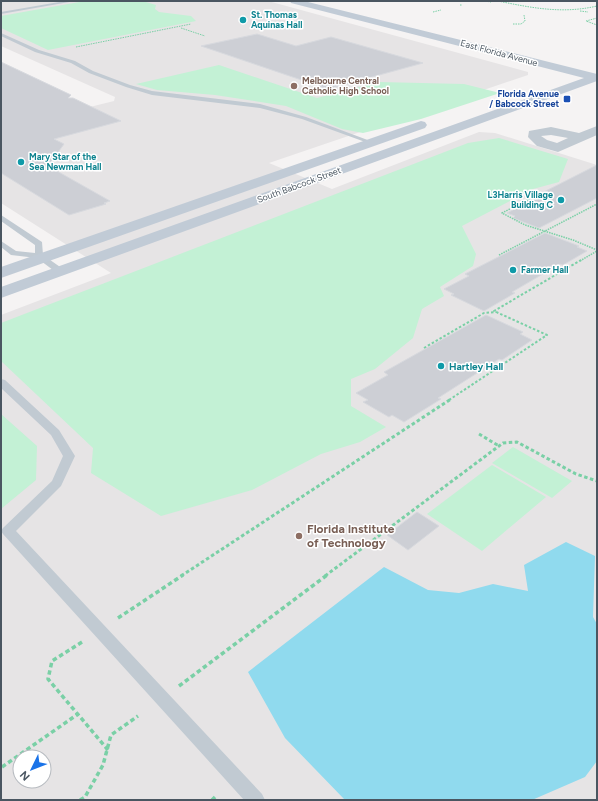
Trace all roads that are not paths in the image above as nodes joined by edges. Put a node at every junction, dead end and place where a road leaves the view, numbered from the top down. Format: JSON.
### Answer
{"nodes":[{"id":1,"x":73,"y":1,"type":"edge"},
{"id":2,"x":294,"y":1,"type":"edge"},
{"id":3,"x":1,"y":13,"type":"edge"},
{"id":4,"x":1,"y":34,"type":"edge"},
{"id":5,"x":597,"y":66,"type":"edge"},
{"id":6,"x":574,"y":78,"type":"junction"},
{"id":7,"x":596,"y":80,"type":"edge"},
{"id":8,"x":460,"y":112,"type":"dead end"},
{"id":9,"x":430,"y":122,"type":"dead end"},
{"id":10,"x":597,"y":130,"type":"edge"},
{"id":11,"x":581,"y":138,"type":"dead end"},
{"id":12,"x":370,"y":142,"type":"junction"},
{"id":13,"x":1,"y":217,"type":"edge"},
{"id":14,"x":1,"y":243,"type":"edge"},
{"id":15,"x":40,"y":257,"type":"junction"},
{"id":16,"x":60,"y":271,"type":"junction"},
{"id":17,"x":1,"y":272,"type":"edge"},
{"id":18,"x":1,"y":292,"type":"edge"},
{"id":19,"x":1,"y":382,"type":"edge"},
{"id":20,"x":256,"y":800,"type":"edge"}],
"edges":[{"from":1,"to":3,"type":"lane"},
{"from":2,"to":6,"type":"main road","name":"East Florida Avenue"},
{"from":4,"to":12,"type":"lane"},
{"from":5,"to":6,"type":"main road","name":"South Babcock Street"},
{"from":6,"to":7,"type":"main road","name":"East Florida Avenue"},
{"from":6,"to":8,"type":"main road","name":"South Babcock Street"},
{"from":6,"to":16,"type":"main road","name":"South Babcock Street"},
{"from":9,"to":12,"type":"main road","name":"South Babcock Street"},
{"from":10,"to":11,"type":"street"},
{"from":12,"to":15,"type":"main road","name":"South Babcock Street"},
{"from":13,"to":15,"type":"lane"},
{"from":14,"to":15,"type":"lane"},
{"from":15,"to":16,"type":"lane"},
{"from":15,"to":17,"type":"main road","name":"South Babcock Street"},
{"from":16,"to":18,"type":"main road","name":"South Babcock Street"},
{"from":19,"to":20,"type":"lane"}]}
